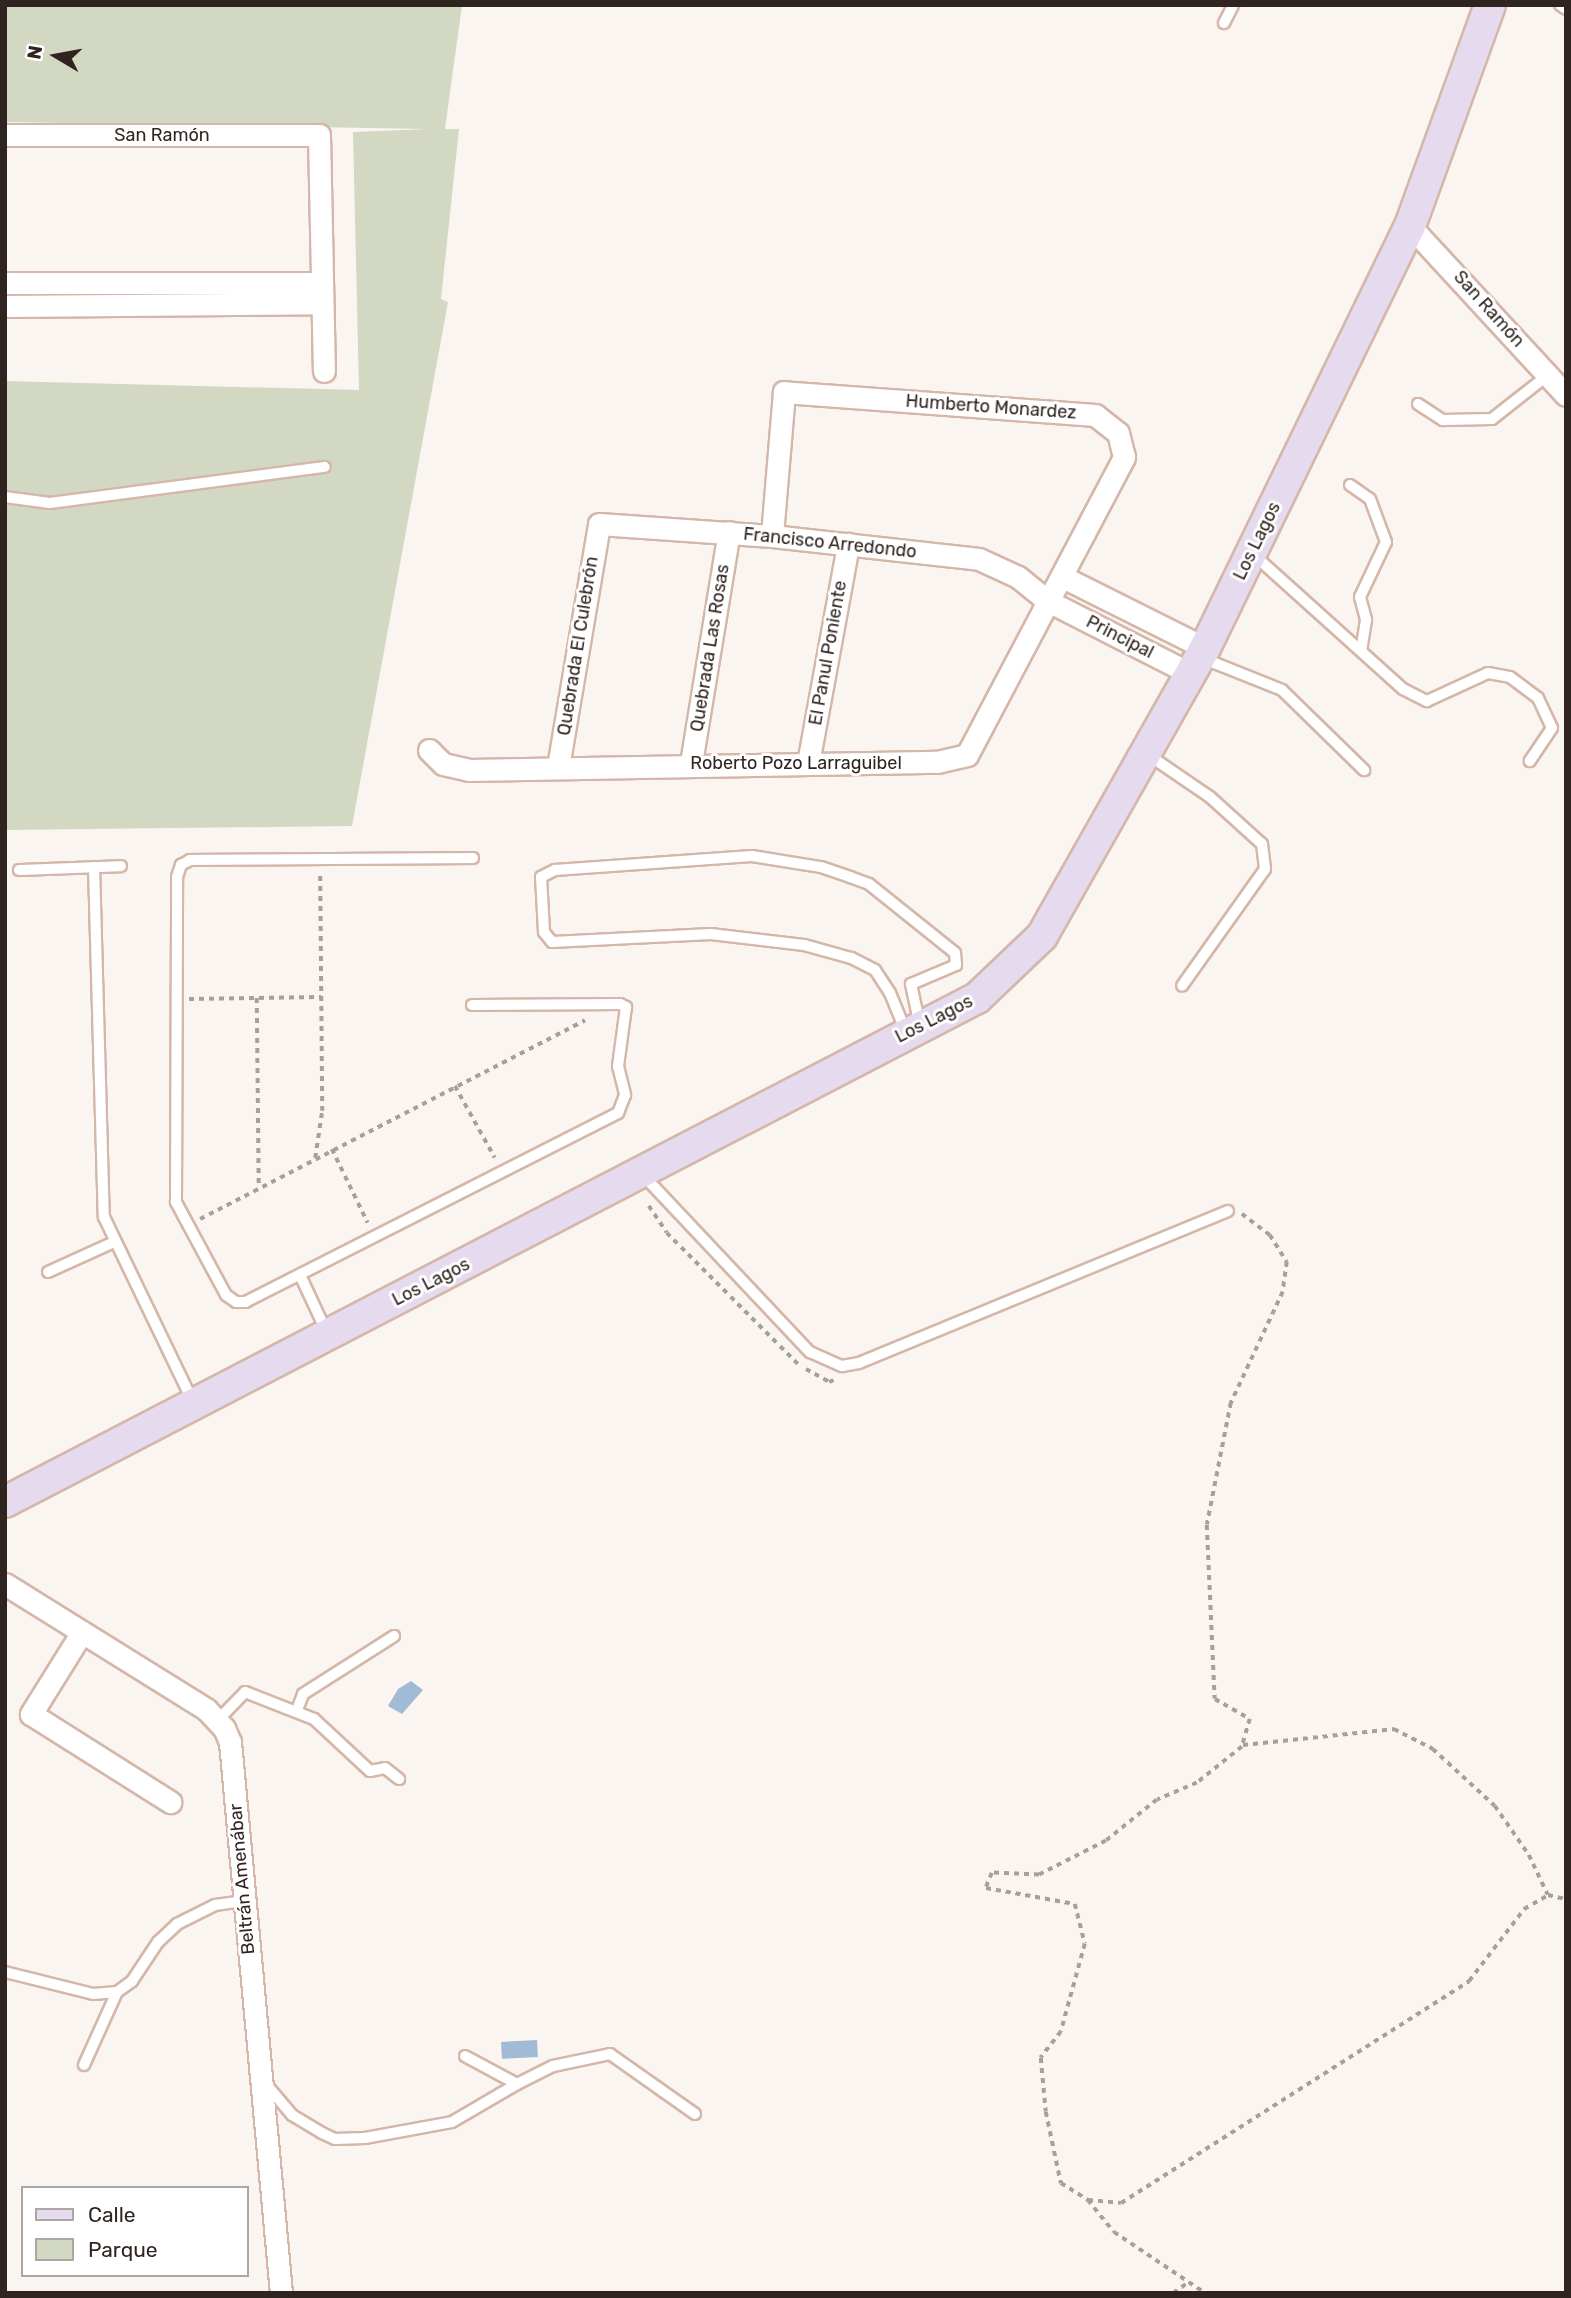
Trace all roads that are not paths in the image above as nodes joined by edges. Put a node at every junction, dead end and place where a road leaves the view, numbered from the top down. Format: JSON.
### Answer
{"nodes":[{"id":1,"x":1233,"y":5,"type":"edge"},
{"id":2,"x":1490,"y":5,"type":"edge"},
{"id":3,"x":1560,"y":5,"type":"edge"},
{"id":4,"x":1566,"y":9,"type":"edge"},
{"id":5,"x":1224,"y":23,"type":"dead end"},
{"id":6,"x":5,"y":135,"type":"edge"},
{"id":7,"x":1410,"y":226,"type":"junction"},
{"id":8,"x":5,"y":283,"type":"edge"},
{"id":9,"x":133,"y":283,"type":"junction"},
{"id":10,"x":321,"y":293,"type":"junction"},
{"id":11,"x":134,"y":305,"type":"junction"},
{"id":12,"x":5,"y":306,"type":"edge"},
{"id":13,"x":324,"y":370,"type":"dead end"},
{"id":14,"x":1548,"y":375,"type":"junction"},
{"id":15,"x":1566,"y":395,"type":"edge"},
{"id":16,"x":1418,"y":404,"type":"dead end"},
{"id":17,"x":325,"y":467,"type":"dead end"},
{"id":18,"x":1350,"y":485,"type":"dead end"},
{"id":19,"x":5,"y":497,"type":"edge"},
{"id":20,"x":598,"y":524,"type":"joint"},
{"id":21,"x":729,"y":532,"type":"junction"},
{"id":22,"x":772,"y":536,"type":"junction"},
{"id":23,"x":848,"y":544,"type":"junction"},
{"id":24,"x":1251,"y":552,"type":"junction"},
{"id":25,"x":1063,"y":577,"type":"junction"},
{"id":26,"x":1048,"y":601,"type":"junction"},
{"id":27,"x":1361,"y":651,"type":"junction"},
{"id":28,"x":1199,"y":660,"type":"junction"},
{"id":29,"x":429,"y":750,"type":"dead end"},
{"id":30,"x":1146,"y":754,"type":"junction"},
{"id":31,"x":1530,"y":761,"type":"dead end"},
{"id":32,"x":691,"y":763,"type":"junction"},
{"id":33,"x":808,"y":763,"type":"junction"},
{"id":34,"x":558,"y":768,"type":"junction"},
{"id":35,"x":1364,"y":770,"type":"dead end"},
{"id":36,"x":473,"y":858,"type":"dead end"},
{"id":37,"x":121,"y":866,"type":"dead end"},
{"id":38,"x":94,"y":867,"type":"junction"},
{"id":39,"x":19,"y":870,"type":"dead end"},
{"id":40,"x":1182,"y":986,"type":"dead end"},
{"id":41,"x":472,"y":1005,"type":"dead end"},
{"id":42,"x":913,"y":1029,"type":"junction"},
{"id":43,"x":636,"y":1177,"type":"junction"},
{"id":44,"x":1229,"y":1215,"type":"road end"},
{"id":45,"x":114,"y":1242,"type":"junction"},
{"id":46,"x":48,"y":1272,"type":"dead end"},
{"id":47,"x":300,"y":1275,"type":"junction"},
{"id":48,"x":328,"y":1335,"type":"junction"},
{"id":49,"x":194,"y":1404,"type":"junction"},
{"id":50,"x":5,"y":1502,"type":"edge"},
{"id":51,"x":5,"y":1584,"type":"edge"},
{"id":52,"x":82,"y":1632,"type":"junction"},
{"id":53,"x":394,"y":1636,"type":"dead end"},
{"id":54,"x":298,"y":1710,"type":"junction"},
{"id":55,"x":218,"y":1720,"type":"junction"},
{"id":56,"x":399,"y":1779,"type":"dead end"},
{"id":57,"x":170,"y":1802,"type":"dead end"},
{"id":58,"x":243,"y":1901,"type":"junction"},
{"id":59,"x":5,"y":1972,"type":"edge"},
{"id":60,"x":117,"y":1992,"type":"junction"},
{"id":61,"x":465,"y":2056,"type":"dead end"},
{"id":62,"x":258,"y":2064,"type":"junction"},
{"id":63,"x":84,"y":2065,"type":"dead end"},
{"id":64,"x":517,"y":2084,"type":"junction"},
{"id":65,"x":695,"y":2114,"type":"dead end"},
{"id":66,"x":281,"y":2293,"type":"edge"}],
"edges":[{"from":1,"to":5,"type":"lane"},
{"from":2,"to":7,"type":"main road","name":"Los Lagos"},
{"from":3,"to":4,"type":"lane"},
{"from":6,"to":10,"type":"street","name":"San Ramón"},
{"from":7,"to":14,"type":"street","name":"San Ramón"},
{"from":7,"to":24,"type":"main road","name":"Los Lagos"},
{"from":8,"to":9,"type":"street"},
{"from":9,"to":10,"type":"street"},
{"from":9,"to":11,"type":"street"},
{"from":10,"to":11,"type":"street"},
{"from":10,"to":13,"type":"street"},
{"from":11,"to":12,"type":"street"},
{"from":14,"to":15,"type":"street","name":"San Ramón"},
{"from":14,"to":16,"type":"lane"},
{"from":17,"to":19,"type":"lane"},
{"from":18,"to":27,"type":"lane"},
{"from":20,"to":21,"type":"street","name":"Francisco Arredondo"},
{"from":20,"to":34,"type":"street","name":"Quebrada El Culebrón"},
{"from":21,"to":22,"type":"street","name":"Francisco Arredondo"},
{"from":21,"to":32,"type":"street","name":"Quebrada Las Rosas"},
{"from":22,"to":23,"type":"street","name":"Francisco Arredondo"},
{"from":22,"to":25,"type":"street","name":"Humberto Monardez"},
{"from":23,"to":26,"type":"street","name":"Francisco Arredondo"},
{"from":23,"to":33,"type":"street","name":"El Panul Poniente"},
{"from":24,"to":27,"type":"lane"},
{"from":24,"to":28,"type":"main road","name":"Los Lagos"},
{"from":25,"to":26,"type":"street","name":"Roberto Pozo Larraguibel"},
{"from":25,"to":28,"type":"street","name":"Principal"},
{"from":26,"to":28,"type":"street","name":"Principal"},
{"from":26,"to":33,"type":"street","name":"Roberto Pozo Larraguibel"},
{"from":27,"to":31,"type":"lane"},
{"from":28,"to":30,"type":"main road","name":"Los Lagos"},
{"from":28,"to":35,"type":"lane"},
{"from":29,"to":34,"type":"street","name":"Roberto Pozo Larraguibel"},
{"from":30,"to":40,"type":"lane"},
{"from":30,"to":42,"type":"main road","name":"Los Lagos"},
{"from":32,"to":33,"type":"street","name":"Roberto Pozo Larraguibel"},
{"from":32,"to":34,"type":"street","name":"Roberto Pozo Larraguibel"},
{"from":36,"to":47,"type":"lane"},
{"from":37,"to":38,"type":"lane"},
{"from":38,"to":39,"type":"lane"},
{"from":38,"to":45,"type":"lane"},
{"from":41,"to":47,"type":"lane"},
{"from":42,"to":42,"type":"lane"},
{"from":42,"to":43,"type":"main road","name":"Los Lagos"},
{"from":43,"to":44,"type":"lane"},
{"from":43,"to":48,"type":"main road","name":"Los Lagos"},
{"from":45,"to":46,"type":"lane"},
{"from":45,"to":49,"type":"lane"},
{"from":47,"to":48,"type":"lane"},
{"from":48,"to":49,"type":"main road","name":"Los Lagos"},
{"from":49,"to":50,"type":"main road","name":"Los Lagos"},
{"from":51,"to":52,"type":"street"},
{"from":52,"to":55,"type":"street"},
{"from":52,"to":57,"type":"street"},
{"from":53,"to":54,"type":"lane"},
{"from":54,"to":55,"type":"lane"},
{"from":54,"to":56,"type":"lane"},
{"from":55,"to":58,"type":"street","name":"Beltrán Amenábar"},
{"from":58,"to":60,"type":"lane"},
{"from":58,"to":62,"type":"street","name":"Beltrán Amenábar"},
{"from":59,"to":60,"type":"lane"},
{"from":60,"to":63,"type":"lane"},
{"from":61,"to":64,"type":"lane"},
{"from":62,"to":64,"type":"lane"},
{"from":62,"to":66,"type":"street","name":"Beltrán Amenábar"},
{"from":64,"to":65,"type":"lane"}]}
